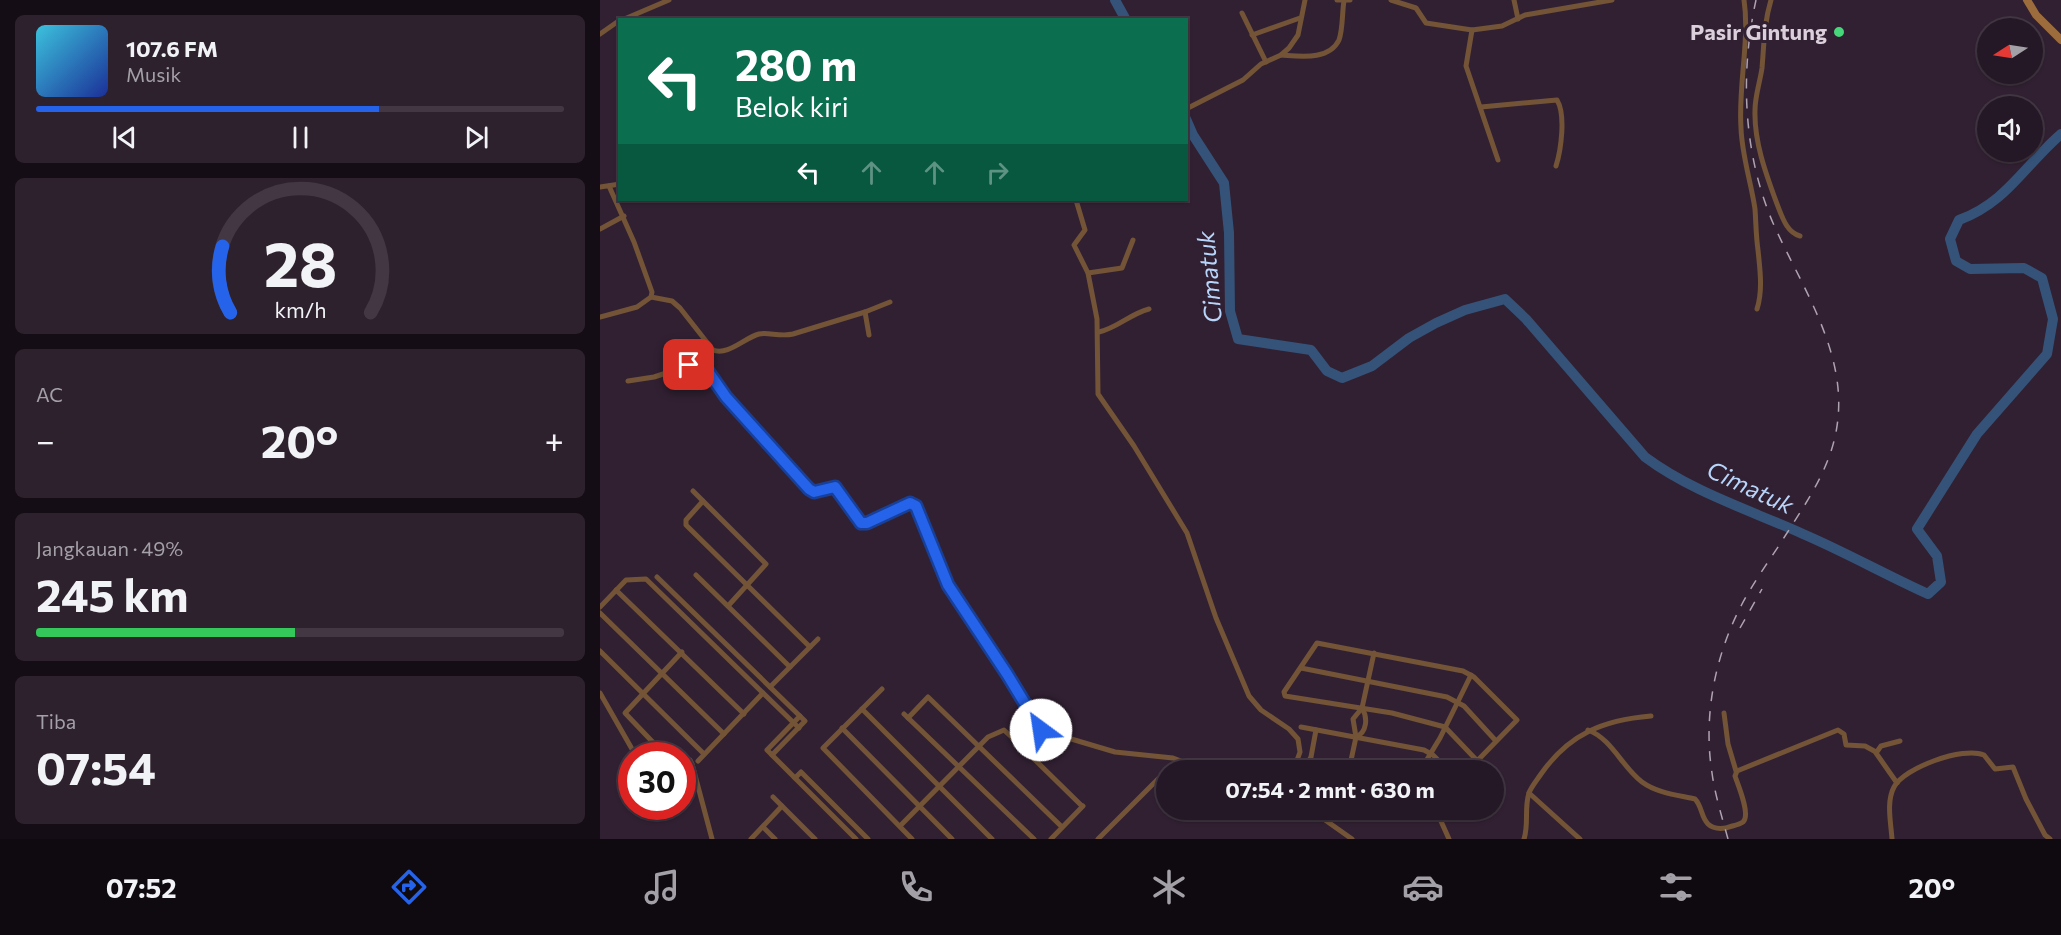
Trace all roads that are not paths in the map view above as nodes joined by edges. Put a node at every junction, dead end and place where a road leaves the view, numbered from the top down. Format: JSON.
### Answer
{"nodes":[{"id":1,"x":669,"y":0,"type":"edge"},
{"id":2,"x":1305,"y":0,"type":"edge"},
{"id":3,"x":1338,"y":0,"type":"edge"},
{"id":4,"x":1350,"y":0,"type":"edge"},
{"id":5,"x":1391,"y":0,"type":"edge"},
{"id":6,"x":1514,"y":0,"type":"edge"},
{"id":7,"x":1612,"y":0,"type":"edge"},
{"id":8,"x":1744,"y":0,"type":"edge"},
{"id":9,"x":1771,"y":0,"type":"edge"},
{"id":10,"x":2027,"y":0,"type":"edge"},
{"id":11,"x":1344,"y":1,"type":"edge"},
{"id":12,"x":1242,"y":13,"type":"dead end"},
{"id":13,"x":625,"y":18,"type":"edge"},
{"id":14,"x":1300,"y":18,"type":"junction"},
{"id":15,"x":1518,"y":19,"type":"junction"},
{"id":16,"x":618,"y":21,"type":"edge"},
{"id":17,"x":1472,"y":30,"type":"junction"},
{"id":18,"x":600,"y":34,"type":"edge"},
{"id":19,"x":1252,"y":35,"type":"junction"},
{"id":20,"x":2061,"y":40,"type":"edge"},
{"id":21,"x":1281,"y":56,"type":"junction"},
{"id":22,"x":1266,"y":62,"type":"junction"},
{"id":23,"x":1481,"y":107,"type":"junction"},
{"id":24,"x":1188,"y":108,"type":"edge"},
{"id":25,"x":1498,"y":160,"type":"dead end"},
{"id":26,"x":1556,"y":166,"type":"dead end"},
{"id":27,"x":618,"y":184,"type":"edge"},
{"id":28,"x":609,"y":186,"type":"junction"},
{"id":29,"x":600,"y":187,"type":"edge"},
{"id":30,"x":1076,"y":201,"type":"edge"},
{"id":31,"x":624,"y":216,"type":"junction"},
{"id":32,"x":600,"y":229,"type":"edge"},
{"id":33,"x":1800,"y":236,"type":"dead end"},
{"id":34,"x":1132,"y":240,"type":"dead end"},
{"id":35,"x":1088,"y":273,"type":"junction"},
{"id":36,"x":651,"y":297,"type":"junction"},
{"id":37,"x":890,"y":302,"type":"dead end"},
{"id":38,"x":1149,"y":309,"type":"dead end"},
{"id":39,"x":1757,"y":309,"type":"dead end"},
{"id":40,"x":865,"y":312,"type":"junction"},
{"id":41,"x":600,"y":317,"type":"edge"},
{"id":42,"x":1099,"y":332,"type":"junction"},
{"id":43,"x":869,"y":335,"type":"dead end"},
{"id":44,"x":713,"y":350,"type":"junction"},
{"id":45,"x":703,"y":364,"type":"junction"},
{"id":46,"x":628,"y":381,"type":"dead end"},
{"id":47,"x":693,"y":491,"type":"dead end"},
{"id":48,"x":703,"y":501,"type":"junction"},
{"id":49,"x":696,"y":575,"type":"dead end"},
{"id":50,"x":657,"y":577,"type":"dead end"},
{"id":51,"x":749,"y":585,"type":"junction"},
{"id":52,"x":616,"y":590,"type":"junction"},
{"id":53,"x":728,"y":606,"type":"junction"},
{"id":54,"x":600,"y":607,"type":"edge"},
{"id":55,"x":600,"y":613,"type":"edge"},
{"id":56,"x":705,"y":624,"type":"junction"},
{"id":57,"x":699,"y":631,"type":"junction"},
{"id":58,"x":818,"y":639,"type":"dead end"},
{"id":59,"x":810,"y":647,"type":"junction"},
{"id":60,"x":600,"y":651,"type":"edge"},
{"id":61,"x":682,"y":652,"type":"junction"},
{"id":62,"x":1374,"y":653,"type":"junction"},
{"id":63,"x":790,"y":667,"type":"junction"},
{"id":64,"x":1301,"y":668,"type":"junction"},
{"id":65,"x":662,"y":673,"type":"junction"},
{"id":66,"x":1472,"y":675,"type":"junction"},
{"id":67,"x":1369,"y":681,"type":"junction"},
{"id":68,"x":770,"y":687,"type":"junction"},
{"id":69,"x":882,"y":688,"type":"dead end"},
{"id":70,"x":600,"y":693,"type":"edge"},
{"id":71,"x":643,"y":693,"type":"junction"},
{"id":72,"x":763,"y":693,"type":"junction"},
{"id":73,"x":1458,"y":701,"type":"junction"},
{"id":74,"x":1362,"y":708,"type":"junction"},
{"id":75,"x":862,"y":709,"type":"junction"},
{"id":76,"x":1724,"y":713,"type":"dead end"},
{"id":77,"x":744,"y":714,"type":"junction"},
{"id":78,"x":800,"y":716,"type":"junction"},
{"id":79,"x":1651,"y":716,"type":"dead end"},
{"id":80,"x":793,"y":723,"type":"junction"},
{"id":81,"x":1301,"y":727,"type":"dead end"},
{"id":82,"x":1446,"y":727,"type":"junction"},
{"id":83,"x":799,"y":728,"type":"junction"},
{"id":84,"x":842,"y":728,"type":"junction"},
{"id":85,"x":1316,"y":730,"type":"junction"},
{"id":86,"x":1588,"y":730,"type":"junction"},
{"id":87,"x":724,"y":734,"type":"junction"},
{"id":88,"x":1356,"y":737,"type":"junction"},
{"id":89,"x":1496,"y":741,"type":"junction"},
{"id":90,"x":1900,"y":741,"type":"dead end"},
{"id":91,"x":628,"y":742,"type":"edge"},
{"id":92,"x":653,"y":742,"type":"edge"},
{"id":93,"x":1018,"y":743,"type":"dead end"},
{"id":94,"x":979,"y":746,"type":"junction"},
{"id":95,"x":1876,"y":752,"type":"junction"},
{"id":96,"x":704,"y":754,"type":"junction"},
{"id":97,"x":1431,"y":754,"type":"junction"},
{"id":98,"x":772,"y":755,"type":"junction"},
{"id":99,"x":1032,"y":758,"type":"dead end"},
{"id":100,"x":1178,"y":760,"type":"edge"},
{"id":101,"x":1298,"y":760,"type":"edge"},
{"id":102,"x":1309,"y":760,"type":"edge"},
{"id":103,"x":1351,"y":760,"type":"edge"},
{"id":104,"x":1427,"y":760,"type":"edge"},
{"id":105,"x":1437,"y":760,"type":"edge"},
{"id":106,"x":1478,"y":760,"type":"joint"},
{"id":107,"x":698,"y":761,"type":"dead end"},
{"id":108,"x":959,"y":766,"type":"junction"},
{"id":109,"x":1736,"y":771,"type":"junction"},
{"id":110,"x":795,"y":778,"type":"junction"},
{"id":111,"x":696,"y":780,"type":"edge"},
{"id":112,"x":1156,"y":780,"type":"edge"},
{"id":113,"x":1897,"y":783,"type":"junction"},
{"id":114,"x":939,"y":786,"type":"junction"},
{"id":115,"x":1529,"y":793,"type":"junction"},
{"id":116,"x":773,"y":797,"type":"dead end"},
{"id":117,"x":782,"y":806,"type":"junction"},
{"id":118,"x":919,"y":806,"type":"junction"},
{"id":119,"x":1325,"y":820,"type":"edge"},
{"id":120,"x":1440,"y":820,"type":"edge"},
{"id":121,"x":900,"y":826,"type":"junction"},
{"id":122,"x":763,"y":827,"type":"junction"},
{"id":123,"x":1062,"y":827,"type":"junction"},
{"id":124,"x":711,"y":839,"type":"edge"},
{"id":125,"x":751,"y":839,"type":"edge"},
{"id":126,"x":775,"y":839,"type":"edge"},
{"id":127,"x":815,"y":839,"type":"edge"},
{"id":128,"x":856,"y":839,"type":"edge"},
{"id":129,"x":868,"y":839,"type":"edge"},
{"id":130,"x":912,"y":839,"type":"edge"},
{"id":131,"x":952,"y":839,"type":"edge"},
{"id":132,"x":992,"y":839,"type":"edge"},
{"id":133,"x":1034,"y":839,"type":"edge"},
{"id":134,"x":1051,"y":839,"type":"edge"},
{"id":135,"x":1098,"y":839,"type":"edge"},
{"id":136,"x":1352,"y":839,"type":"edge"},
{"id":137,"x":1449,"y":839,"type":"edge"},
{"id":138,"x":1524,"y":839,"type":"edge"},
{"id":139,"x":1580,"y":839,"type":"edge"},
{"id":140,"x":1892,"y":839,"type":"edge"},
{"id":141,"x":2050,"y":839,"type":"edge"}],
"edges":[{"from":1,"to":13,"type":"street"},
{"from":2,"to":14,"type":"street"},
{"from":3,"to":11,"type":"street"},
{"from":4,"to":11,"type":"street"},
{"from":5,"to":17,"type":"street"},
{"from":6,"to":15,"type":"street"},
{"from":7,"to":15,"type":"street"},
{"from":8,"to":39,"type":"street"},
{"from":9,"to":33,"type":"street"},
{"from":10,"to":20,"type":"main road"},
{"from":11,"to":21,"type":"street"},
{"from":12,"to":19,"type":"street"},
{"from":14,"to":19,"type":"street"},
{"from":14,"to":21,"type":"street"},
{"from":15,"to":17,"type":"street"},
{"from":16,"to":18,"type":"street"},
{"from":17,"to":23,"type":"street"},
{"from":19,"to":22,"type":"street"},
{"from":21,"to":22,"type":"street"},
{"from":22,"to":24,"type":"street"},
{"from":23,"to":25,"type":"street"},
{"from":23,"to":26,"type":"street"},
{"from":27,"to":28,"type":"street"},
{"from":28,"to":29,"type":"street"},
{"from":28,"to":31,"type":"street"},
{"from":30,"to":35,"type":"street"},
{"from":31,"to":32,"type":"street"},
{"from":31,"to":36,"type":"street"},
{"from":34,"to":35,"type":"street"},
{"from":35,"to":42,"type":"street"},
{"from":36,"to":41,"type":"street"},
{"from":36,"to":44,"type":"street"},
{"from":37,"to":40,"type":"street"},
{"from":38,"to":42,"type":"street"},
{"from":40,"to":43,"type":"street"},
{"from":40,"to":44,"type":"street"},
{"from":42,"to":101,"type":"street"},
{"from":44,"to":45,"type":"street"},
{"from":45,"to":46,"type":"street"},
{"from":45,"to":100,"type":"street"},
{"from":47,"to":48,"type":"street"},
{"from":48,"to":51,"type":"street"},
{"from":48,"to":51,"type":"street"},
{"from":49,"to":53,"type":"street"},
{"from":50,"to":56,"type":"street"},
{"from":51,"to":53,"type":"street"},
{"from":51,"to":59,"type":"street"},
{"from":52,"to":54,"type":"street"},
{"from":52,"to":57,"type":"street"},
{"from":52,"to":61,"type":"street"},
{"from":53,"to":63,"type":"street"},
{"from":55,"to":65,"type":"street"},
{"from":56,"to":57,"type":"street"},
{"from":56,"to":68,"type":"street"},
{"from":57,"to":72,"type":"street"},
{"from":58,"to":59,"type":"street"},
{"from":59,"to":63,"type":"street"},
{"from":60,"to":71,"type":"street"},
{"from":61,"to":65,"type":"street"},
{"from":61,"to":77,"type":"street"},
{"from":62,"to":64,"type":"street"},
{"from":62,"to":66,"type":"street"},
{"from":62,"to":67,"type":"street"},
{"from":63,"to":68,"type":"street"},
{"from":64,"to":67,"type":"street"},
{"from":64,"to":74,"type":"street"},
{"from":65,"to":71,"type":"street"},
{"from":65,"to":87,"type":"street"},
{"from":66,"to":73,"type":"street"},
{"from":66,"to":89,"type":"street"},
{"from":67,"to":73,"type":"street"},
{"from":67,"to":74,"type":"street"},
{"from":68,"to":78,"type":"street"},
{"from":69,"to":75,"type":"street"},
{"from":70,"to":91,"type":"street"},
{"from":71,"to":92,"type":"street"},
{"from":71,"to":96,"type":"street"},
{"from":72,"to":77,"type":"street"},
{"from":72,"to":80,"type":"street"},
{"from":73,"to":82,"type":"street"},
{"from":73,"to":89,"type":"street"},
{"from":74,"to":82,"type":"street"},
{"from":74,"to":88,"type":"street"},
{"from":74,"to":88,"type":"street"},
{"from":75,"to":84,"type":"street"},
{"from":75,"to":114,"type":"street"},
{"from":76,"to":109,"type":"street"},
{"from":77,"to":87,"type":"street"},
{"from":78,"to":80,"type":"street"},
{"from":78,"to":83,"type":"street"},
{"from":79,"to":86,"type":"street"},
{"from":80,"to":83,"type":"street"},
{"from":80,"to":98,"type":"street"},
{"from":81,"to":85,"type":"street"},
{"from":82,"to":97,"type":"street"},
{"from":82,"to":106,"type":"street"},
{"from":83,"to":98,"type":"street"},
{"from":84,"to":118,"type":"street"},
{"from":84,"to":121,"type":"street"},
{"from":85,"to":88,"type":"street"},
{"from":85,"to":102,"type":"street"},
{"from":86,"to":109,"type":"street"},
{"from":86,"to":115,"type":"street"},
{"from":87,"to":96,"type":"street"},
{"from":88,"to":97,"type":"street"},
{"from":88,"to":103,"type":"street"},
{"from":89,"to":106,"type":"street"},
{"from":90,"to":95,"type":"street"},
{"from":93,"to":94,"type":"street"},
{"from":94,"to":108,"type":"street"},
{"from":94,"to":108,"type":"street"},
{"from":94,"to":123,"type":"street"},
{"from":95,"to":109,"type":"street"},
{"from":95,"to":113,"type":"street"},
{"from":96,"to":107,"type":"street"},
{"from":97,"to":104,"type":"street"},
{"from":97,"to":105,"type":"street"},
{"from":98,"to":110,"type":"street"},
{"from":99,"to":123,"type":"street"},
{"from":108,"to":114,"type":"street"},
{"from":108,"to":133,"type":"street"},
{"from":110,"to":128,"type":"street"},
{"from":110,"to":129,"type":"street"},
{"from":111,"to":124,"type":"street"},
{"from":112,"to":135,"type":"street"},
{"from":113,"to":140,"type":"street"},
{"from":113,"to":141,"type":"street"},
{"from":114,"to":118,"type":"street"},
{"from":114,"to":132,"type":"street"},
{"from":115,"to":138,"type":"street"},
{"from":115,"to":139,"type":"street"},
{"from":116,"to":117,"type":"street"},
{"from":117,"to":122,"type":"street"},
{"from":117,"to":127,"type":"street"},
{"from":118,"to":121,"type":"street"},
{"from":118,"to":131,"type":"street"},
{"from":119,"to":136,"type":"street"},
{"from":120,"to":137,"type":"street"},
{"from":121,"to":130,"type":"street"},
{"from":122,"to":125,"type":"street"},
{"from":122,"to":126,"type":"street"},
{"from":123,"to":134,"type":"street"}]}
